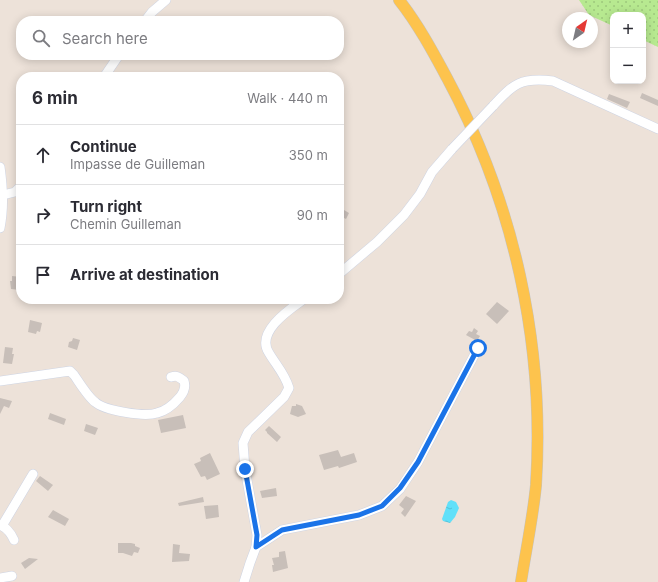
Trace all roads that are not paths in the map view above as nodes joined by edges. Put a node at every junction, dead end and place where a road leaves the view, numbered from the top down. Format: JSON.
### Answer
{"nodes":[{"id":1,"x":166,"y":0,"type":"edge"},
{"id":2,"x":399,"y":0,"type":"edge"},
{"id":3,"x":149,"y":16,"type":"edge"},
{"id":4,"x":116,"y":60,"type":"edge"},
{"id":5,"x":107,"y":72,"type":"edge"},
{"id":6,"x":658,"y":129,"type":"edge"},
{"id":7,"x":0,"y":167,"type":"edge"},
{"id":8,"x":16,"y":191,"type":"edge"},
{"id":9,"x":3,"y":195,"type":"junction"},
{"id":10,"x":0,"y":228,"type":"edge"},
{"id":11,"x":344,"y":270,"type":"edge"},
{"id":12,"x":297,"y":304,"type":"edge"},
{"id":13,"x":478,"y":348,"type":"dead end"},
{"id":14,"x":171,"y":377,"type":"dead end"},
{"id":15,"x":0,"y":381,"type":"edge"},
{"id":16,"x":33,"y":474,"type":"dead end"},
{"id":17,"x":1,"y":526,"type":"edge"},
{"id":18,"x":14,"y":540,"type":"dead end"},
{"id":19,"x":256,"y":547,"type":"junction"},
{"id":20,"x":12,"y":576,"type":"dead end"},
{"id":21,"x":0,"y":578,"type":"edge"},
{"id":22,"x":244,"y":582,"type":"edge"},
{"id":23,"x":521,"y":582,"type":"edge"}],
"edges":[{"from":1,"to":3,"type":"street"},
{"from":2,"to":23,"type":"main road"},
{"from":4,"to":5,"type":"street"},
{"from":6,"to":11,"type":"street","bridge":true},
{"from":7,"to":9,"type":"street"},
{"from":8,"to":9,"type":"street"},
{"from":9,"to":10,"type":"street"},
{"from":12,"to":19,"type":"street"},
{"from":13,"to":19,"type":"street"},
{"from":14,"to":15,"type":"street"},
{"from":16,"to":17,"type":"street"},
{"from":17,"to":18,"type":"street"},
{"from":19,"to":22,"type":"street"},
{"from":20,"to":21,"type":"street"}]}
